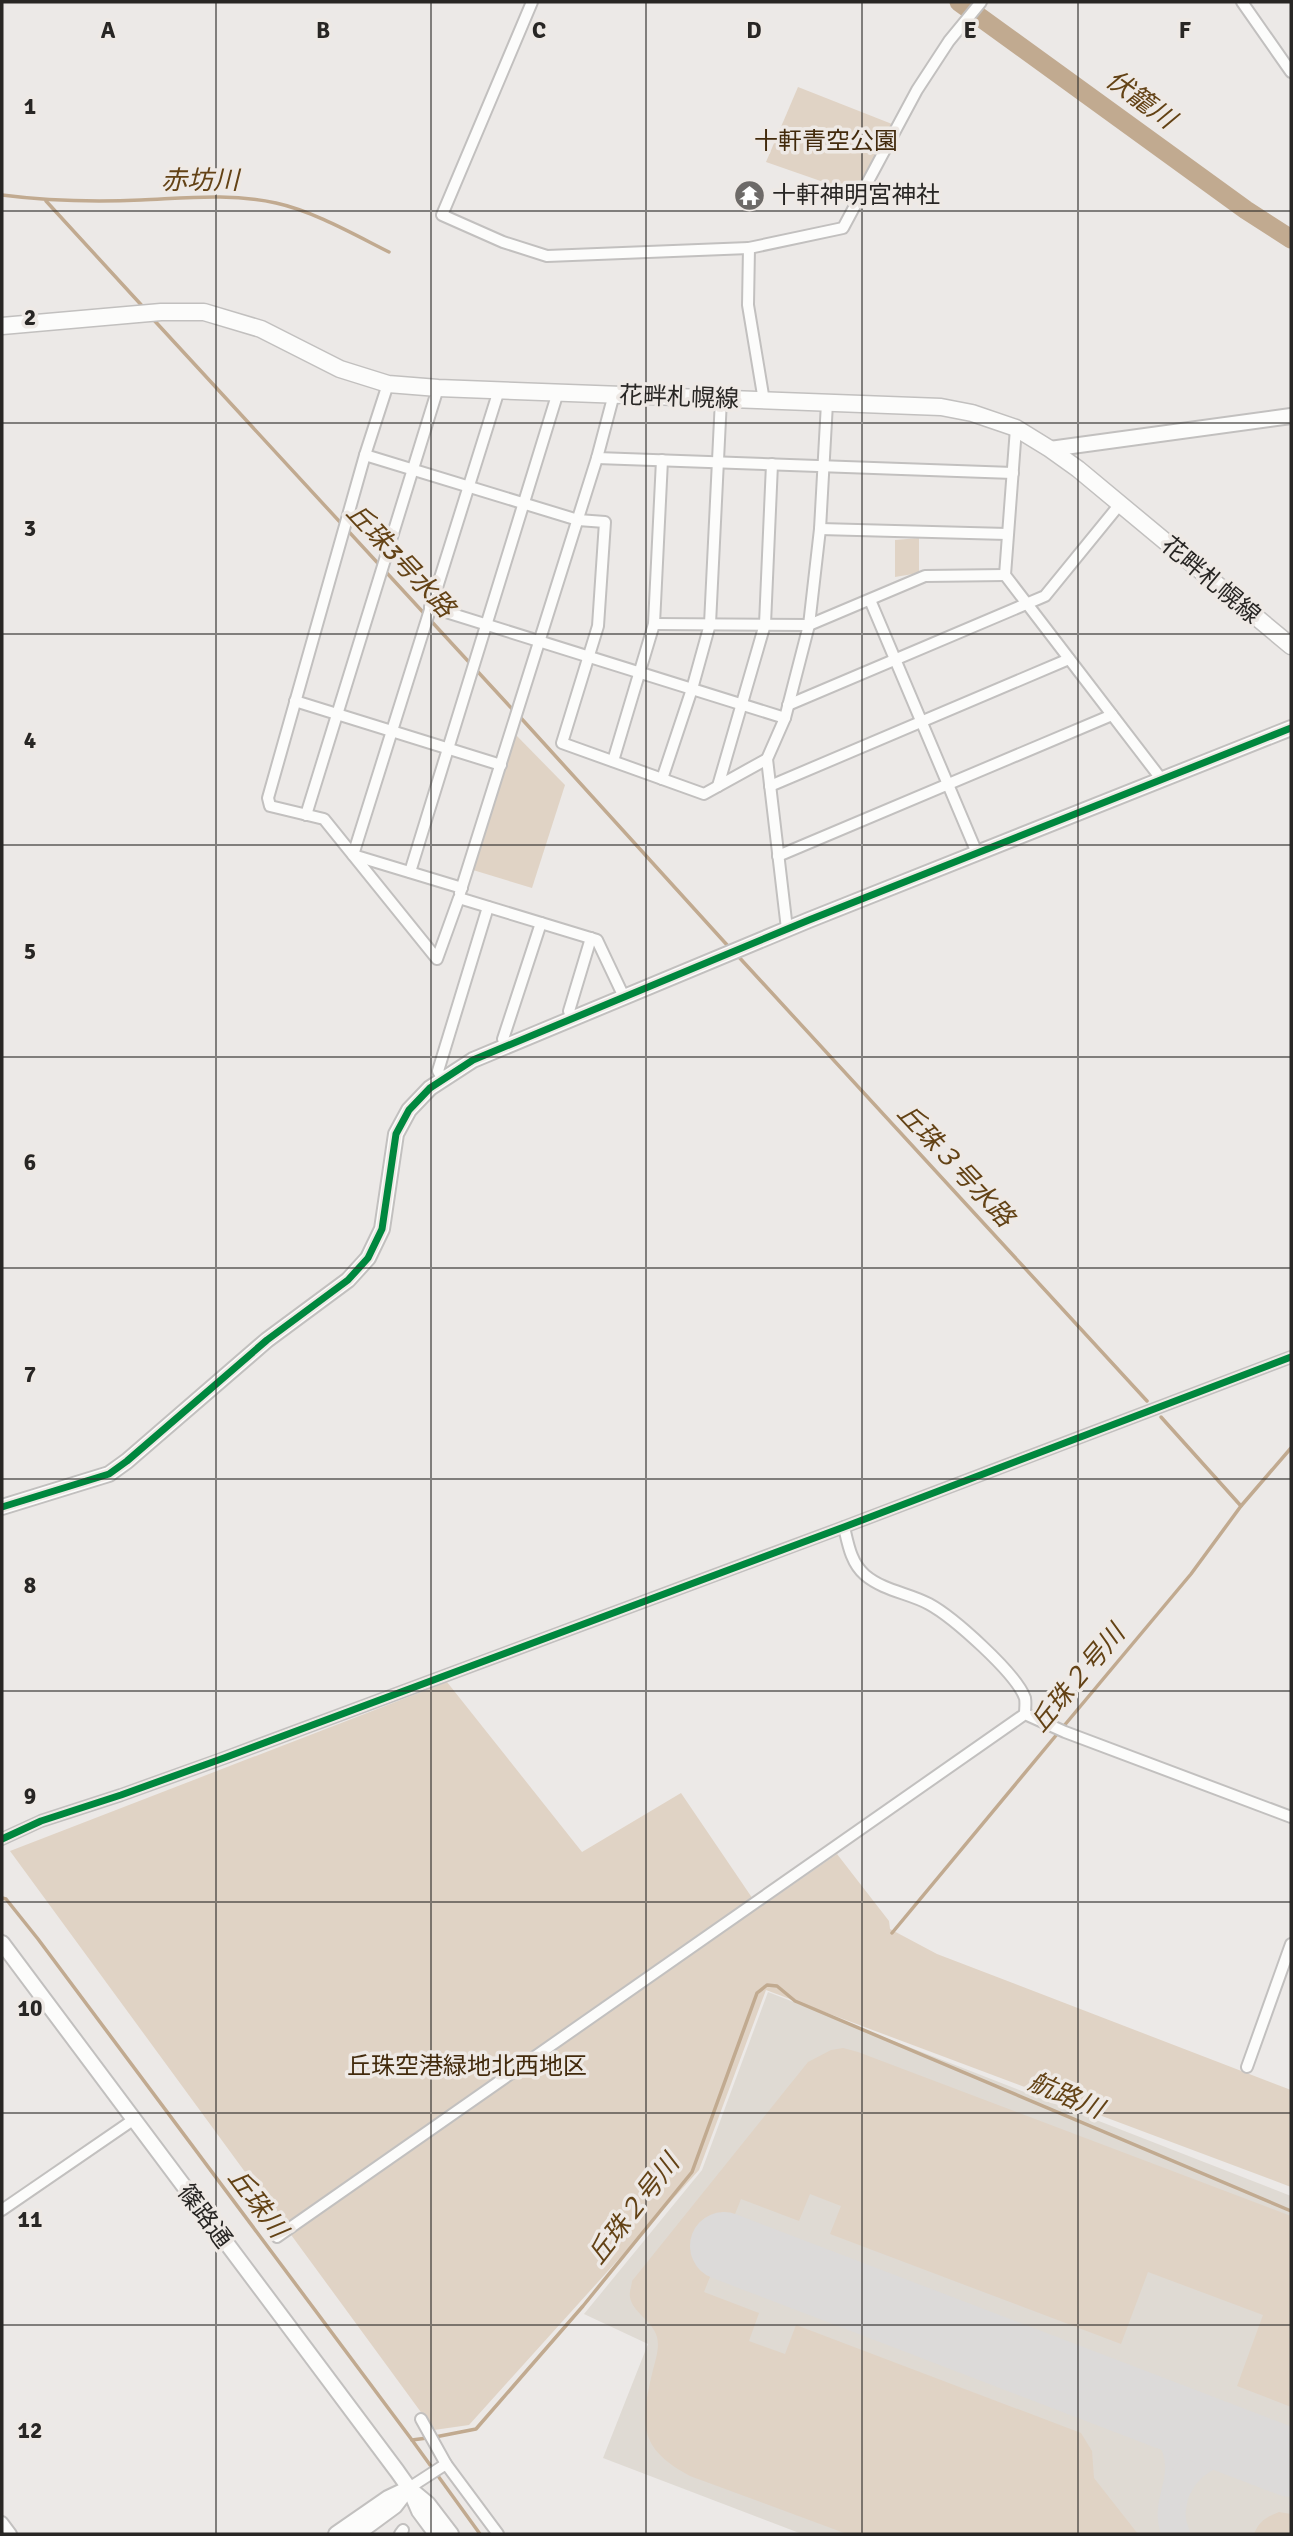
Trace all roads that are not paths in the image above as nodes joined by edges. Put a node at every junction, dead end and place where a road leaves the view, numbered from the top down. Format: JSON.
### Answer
{"nodes":[{"id":1,"x":532,"y":2,"type":"edge"},
{"id":2,"x":981,"y":2,"type":"edge"},
{"id":3,"x":1242,"y":2,"type":"edge"},
{"id":4,"x":1291,"y":72,"type":"edge"},
{"id":5,"x":749,"y":247,"type":"junction"},
{"id":6,"x":2,"y":326,"type":"edge"},
{"id":7,"x":388,"y":384,"type":"junction"},
{"id":8,"x":438,"y":388,"type":"junction"},
{"id":9,"x":499,"y":390,"type":"junction"},
{"id":10,"x":558,"y":392,"type":"junction"},
{"id":11,"x":614,"y":394,"type":"junction"},
{"id":12,"x":721,"y":399,"type":"junction"},
{"id":13,"x":764,"y":401,"type":"junction"},
{"id":14,"x":827,"y":403,"type":"junction"},
{"id":15,"x":1291,"y":416,"type":"edge"},
{"id":16,"x":1016,"y":428,"type":"junction"},
{"id":17,"x":1050,"y":449,"type":"junction"},
{"id":18,"x":365,"y":455,"type":"junction"},
{"id":19,"x":597,"y":458,"type":"junction"},
{"id":20,"x":662,"y":460,"type":"junction"},
{"id":21,"x":717,"y":462,"type":"junction"},
{"id":22,"x":772,"y":464,"type":"junction"},
{"id":23,"x":824,"y":465,"type":"junction"},
{"id":24,"x":414,"y":470,"type":"junction"},
{"id":25,"x":1013,"y":473,"type":"junction"},
{"id":26,"x":468,"y":487,"type":"junction"},
{"id":27,"x":525,"y":504,"type":"junction"},
{"id":28,"x":1120,"y":504,"type":"junction"},
{"id":29,"x":578,"y":520,"type":"junction"},
{"id":30,"x":820,"y":529,"type":"junction"},
{"id":31,"x":1007,"y":534,"type":"junction"},
{"id":32,"x":1005,"y":575,"type":"junction"},
{"id":33,"x":870,"y":600,"type":"junction"},
{"id":34,"x":1027,"y":605,"type":"junction"},
{"id":35,"x":428,"y":614,"type":"junction"},
{"id":36,"x":654,"y":624,"type":"junction"},
{"id":37,"x":710,"y":624,"type":"junction"},
{"id":38,"x":765,"y":624,"type":"junction"},
{"id":39,"x":809,"y":625,"type":"junction"},
{"id":40,"x":487,"y":626,"type":"junction"},
{"id":41,"x":539,"y":642,"type":"junction"},
{"id":42,"x":1291,"y":646,"type":"edge"},
{"id":43,"x":589,"y":657,"type":"junction"},
{"id":44,"x":1069,"y":659,"type":"junction"},
{"id":45,"x":895,"y":660,"type":"junction"},
{"id":46,"x":640,"y":673,"type":"junction"},
{"id":47,"x":692,"y":689,"type":"junction"},
{"id":48,"x":295,"y":701,"type":"junction"},
{"id":49,"x":742,"y":705,"type":"junction"},
{"id":50,"x":788,"y":705,"type":"junction"},
{"id":51,"x":338,"y":715,"type":"junction"},
{"id":52,"x":1112,"y":715,"type":"junction"},
{"id":53,"x":785,"y":718,"type":"junction"},
{"id":54,"x":922,"y":723,"type":"junction"},
{"id":55,"x":1291,"y":728,"type":"edge"},
{"id":56,"x":392,"y":731,"type":"junction"},
{"id":57,"x":448,"y":749,"type":"junction"},
{"id":58,"x":767,"y":759,"type":"junction"},
{"id":59,"x":613,"y":761,"type":"junction"},
{"id":60,"x":500,"y":765,"type":"junction"},
{"id":61,"x":662,"y":779,"type":"junction"},
{"id":62,"x":1161,"y":780,"type":"junction"},
{"id":63,"x":948,"y":784,"type":"junction"},
{"id":64,"x":718,"y":786,"type":"junction"},
{"id":65,"x":770,"y":786,"type":"junction"},
{"id":66,"x":306,"y":815,"type":"junction"},
{"id":67,"x":977,"y":853,"type":"junction"},
{"id":68,"x":353,"y":855,"type":"junction"},
{"id":69,"x":778,"y":856,"type":"junction"},
{"id":70,"x":410,"y":872,"type":"junction"},
{"id":71,"x":461,"y":893,"type":"junction"},
{"id":72,"x":488,"y":907,"type":"junction"},
{"id":73,"x":541,"y":923,"type":"junction"},
{"id":74,"x":787,"y":929,"type":"junction"},
{"id":75,"x":591,"y":938,"type":"junction"},
{"id":76,"x":624,"y":997,"type":"junction"},
{"id":77,"x":572,"y":1018,"type":"junction"},
{"id":78,"x":506,"y":1046,"type":"junction"},
{"id":79,"x":443,"y":1079,"type":"junction"},
{"id":80,"x":1291,"y":1357,"type":"edge"},
{"id":81,"x":2,"y":1507,"type":"edge"},
{"id":82,"x":844,"y":1527,"type":"junction"},
{"id":83,"x":1025,"y":1714,"type":"junction"},
{"id":84,"x":1291,"y":1817,"type":"edge"},
{"id":85,"x":2,"y":1839,"type":"edge"},
{"id":86,"x":2,"y":1943,"type":"edge"},
{"id":87,"x":1291,"y":1944,"type":"edge"},
{"id":88,"x":1247,"y":2067,"type":"dead end"},
{"id":89,"x":133,"y":2120,"type":"junction"},
{"id":90,"x":2,"y":2210,"type":"edge"},
{"id":91,"x":277,"y":2237,"type":"dead end"},
{"id":92,"x":424,"y":2423,"type":"dead end"},
{"id":93,"x":444,"y":2465,"type":"junction"},
{"id":94,"x":409,"y":2488,"type":"junction"},
{"id":95,"x":336,"y":2534,"type":"edge"},
{"id":96,"x":357,"y":2534,"type":"edge"},
{"id":97,"x":436,"y":2534,"type":"edge"},
{"id":98,"x":451,"y":2534,"type":"edge"},
{"id":99,"x":498,"y":2534,"type":"edge"}],
"edges":[{"from":1,"to":5,"type":"street"},
{"from":2,"to":5,"type":"street"},
{"from":3,"to":4,"type":"street"},
{"from":5,"to":13,"type":"street"},
{"from":6,"to":7,"type":"main road","name":"花畔札幌線"},
{"from":7,"to":8,"type":"main road","name":"花畔札幌線"},
{"from":7,"to":18,"type":"street"},
{"from":8,"to":9,"type":"main road","name":"花畔札幌線"},
{"from":8,"to":24,"type":"street"},
{"from":9,"to":10,"type":"main road","name":"花畔札幌線"},
{"from":9,"to":26,"type":"street"},
{"from":10,"to":11,"type":"main road","name":"花畔札幌線"},
{"from":10,"to":27,"type":"street"},
{"from":11,"to":12,"type":"main road","name":"花畔札幌線"},
{"from":11,"to":19,"type":"street"},
{"from":12,"to":13,"type":"main road","name":"花畔札幌線"},
{"from":12,"to":21,"type":"street"},
{"from":13,"to":14,"type":"main road","name":"花畔札幌線"},
{"from":14,"to":16,"type":"main road","name":"花畔札幌線"},
{"from":14,"to":23,"type":"street"},
{"from":15,"to":17,"type":"street"},
{"from":16,"to":17,"type":"main road","name":"花畔札幌線"},
{"from":16,"to":25,"type":"street"},
{"from":17,"to":28,"type":"main road","name":"花畔札幌線"},
{"from":18,"to":24,"type":"street"},
{"from":18,"to":48,"type":"street"},
{"from":19,"to":20,"type":"street"},
{"from":19,"to":29,"type":"street"},
{"from":20,"to":21,"type":"street"},
{"from":20,"to":36,"type":"street"},
{"from":21,"to":22,"type":"street"},
{"from":21,"to":37,"type":"street"},
{"from":22,"to":23,"type":"street"},
{"from":22,"to":38,"type":"street"},
{"from":23,"to":25,"type":"street"},
{"from":23,"to":30,"type":"street"},
{"from":24,"to":26,"type":"street"},
{"from":24,"to":51,"type":"street"},
{"from":25,"to":31,"type":"street"},
{"from":26,"to":27,"type":"street"},
{"from":26,"to":35,"type":"street"},
{"from":27,"to":29,"type":"street"},
{"from":27,"to":40,"type":"street"},
{"from":28,"to":34,"type":"street"},
{"from":28,"to":42,"type":"main road","name":"花畔札幌線"},
{"from":29,"to":41,"type":"street"},
{"from":29,"to":43,"type":"street"},
{"from":30,"to":31,"type":"street"},
{"from":30,"to":39,"type":"street"},
{"from":31,"to":32,"type":"street"},
{"from":32,"to":33,"type":"street"},
{"from":32,"to":34,"type":"street"},
{"from":33,"to":39,"type":"street"},
{"from":33,"to":45,"type":"street"},
{"from":34,"to":44,"type":"street"},
{"from":34,"to":45,"type":"street"},
{"from":35,"to":40,"type":"street"},
{"from":35,"to":56,"type":"street"},
{"from":36,"to":37,"type":"street"},
{"from":36,"to":46,"type":"street"},
{"from":37,"to":38,"type":"street"},
{"from":37,"to":47,"type":"street"},
{"from":38,"to":39,"type":"street"},
{"from":38,"to":49,"type":"street"},
{"from":39,"to":50,"type":"street"},
{"from":40,"to":41,"type":"street"},
{"from":40,"to":57,"type":"street"},
{"from":41,"to":43,"type":"street"},
{"from":41,"to":60,"type":"street"},
{"from":43,"to":46,"type":"street"},
{"from":43,"to":59,"type":"street"},
{"from":44,"to":52,"type":"street"},
{"from":44,"to":54,"type":"street"},
{"from":45,"to":50,"type":"street"},
{"from":45,"to":54,"type":"street"},
{"from":46,"to":47,"type":"street"},
{"from":46,"to":59,"type":"street"},
{"from":47,"to":49,"type":"street"},
{"from":47,"to":61,"type":"street"},
{"from":48,"to":51,"type":"street"},
{"from":48,"to":66,"type":"street"},
{"from":49,"to":53,"type":"street"},
{"from":49,"to":64,"type":"street"},
{"from":50,"to":53,"type":"street"},
{"from":51,"to":56,"type":"street"},
{"from":51,"to":66,"type":"street"},
{"from":52,"to":62,"type":"street"},
{"from":52,"to":63,"type":"street"},
{"from":53,"to":58,"type":"street"},
{"from":54,"to":63,"type":"street"},
{"from":54,"to":65,"type":"street"},
{"from":55,"to":62,"type":"street"},
{"from":56,"to":57,"type":"street"},
{"from":56,"to":68,"type":"street"},
{"from":57,"to":60,"type":"street"},
{"from":57,"to":70,"type":"street"},
{"from":58,"to":64,"type":"street"},
{"from":58,"to":65,"type":"street"},
{"from":59,"to":61,"type":"street"},
{"from":60,"to":71,"type":"street"},
{"from":61,"to":64,"type":"street"},
{"from":62,"to":67,"type":"street"},
{"from":63,"to":67,"type":"street"},
{"from":63,"to":69,"type":"street"},
{"from":65,"to":69,"type":"street"},
{"from":66,"to":68,"type":"street"},
{"from":67,"to":74,"type":"street"},
{"from":68,"to":70,"type":"street"},
{"from":68,"to":71,"type":"street"},
{"from":69,"to":74,"type":"street"},
{"from":70,"to":71,"type":"street"},
{"from":71,"to":72,"type":"street"},
{"from":72,"to":73,"type":"street"},
{"from":72,"to":79,"type":"street"},
{"from":73,"to":75,"type":"street"},
{"from":73,"to":78,"type":"street"},
{"from":74,"to":76,"type":"street"},
{"from":75,"to":76,"type":"street"},
{"from":75,"to":77,"type":"street"},
{"from":76,"to":77,"type":"street"},
{"from":77,"to":78,"type":"street"},
{"from":78,"to":79,"type":"street"},
{"from":79,"to":81,"type":"street"},
{"from":80,"to":82,"type":"street"},
{"from":82,"to":83,"type":"street"},
{"from":82,"to":85,"type":"street"},
{"from":83,"to":84,"type":"street"},
{"from":83,"to":91,"type":"street"},
{"from":86,"to":89,"type":"street","name":"篠路通"},
{"from":87,"to":88,"type":"street"},
{"from":89,"to":90,"type":"street"},
{"from":89,"to":94,"type":"street","name":"篠路通"},
{"from":92,"to":93,"type":"street"},
{"from":93,"to":94,"type":"street"},
{"from":93,"to":99,"type":"street"},
{"from":94,"to":95,"type":"street"},
{"from":94,"to":96,"type":"street"},
{"from":94,"to":97,"type":"street","name":"篠路通"},
{"from":94,"to":98,"type":"street","name":"篠路通"}]}
